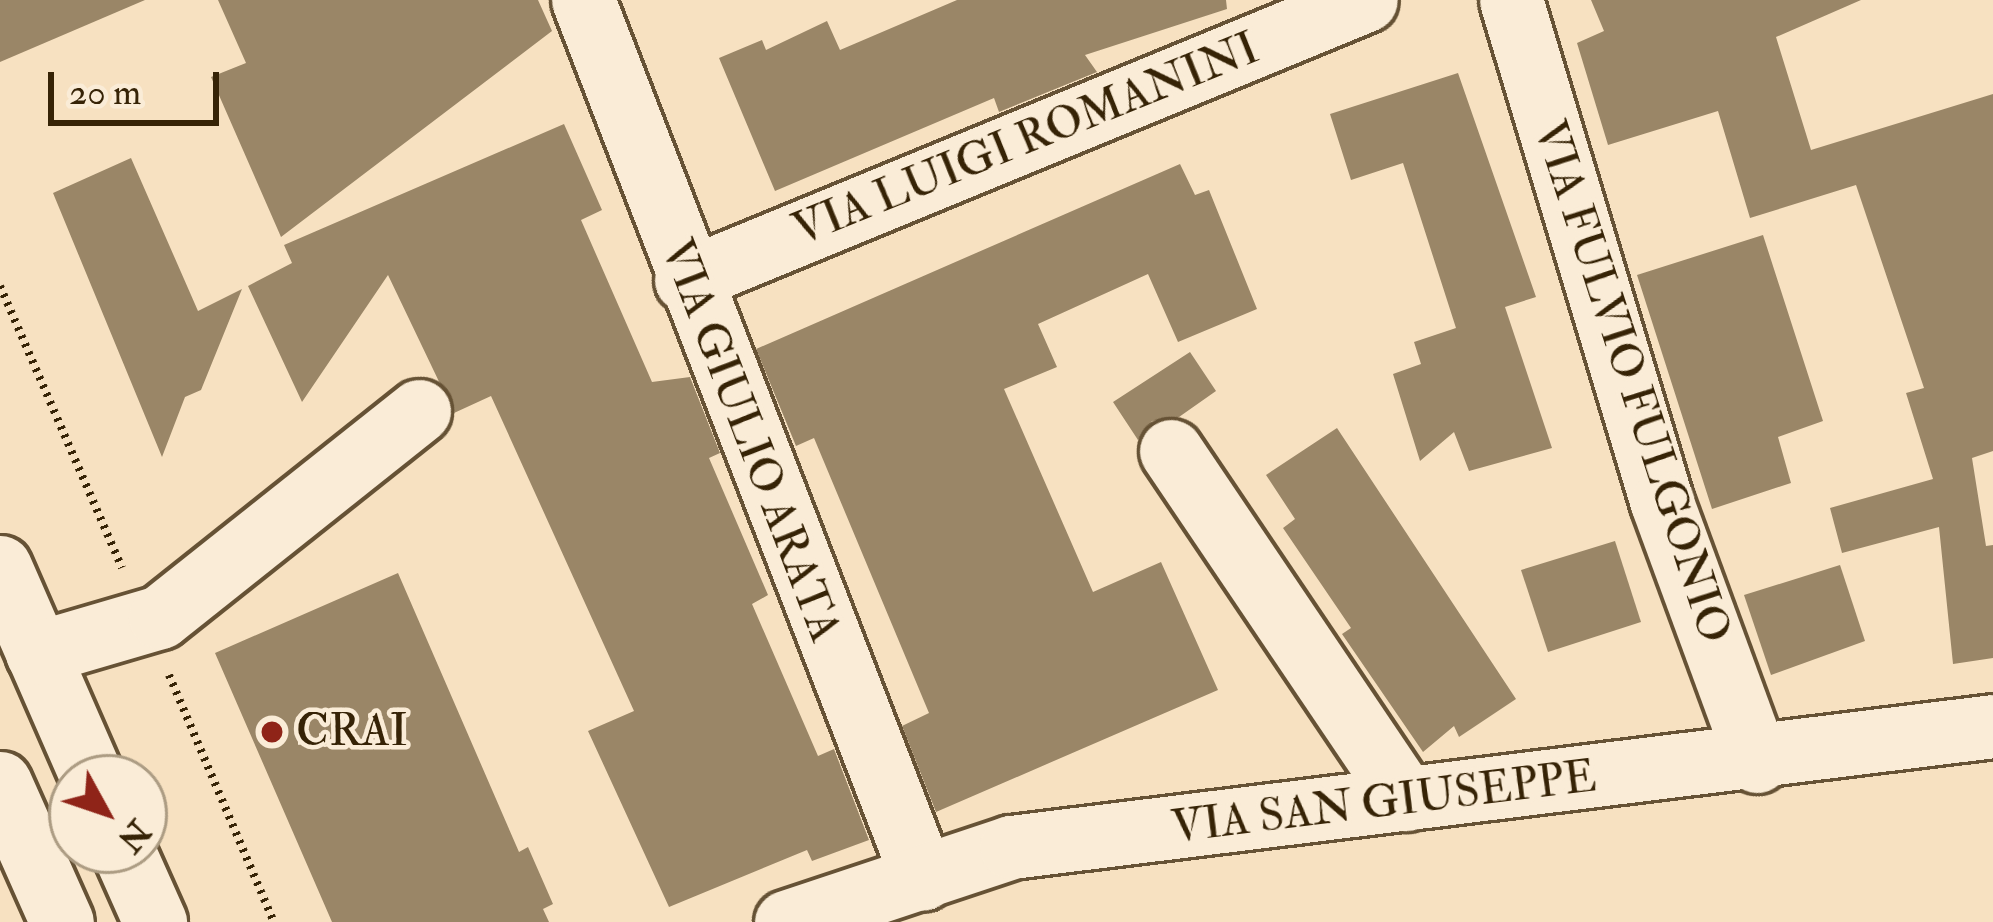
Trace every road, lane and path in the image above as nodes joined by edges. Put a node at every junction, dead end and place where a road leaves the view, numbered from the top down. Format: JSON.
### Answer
{"nodes":[{"id":1,"x":583,"y":0,"type":"edge"},
{"id":2,"x":1366,"y":0,"type":"edge"},
{"id":3,"x":1511,"y":0,"type":"edge"},
{"id":4,"x":686,"y":280,"type":"junction"},
{"id":5,"x":419,"y":411,"type":"dead end"},
{"id":6,"x":1171,"y":451,"type":"dead end"},
{"id":7,"x":0,"y":567,"type":"edge"},
{"id":8,"x":37,"y":652,"type":"junction"},
{"id":9,"x":1993,"y":726,"type":"edge"},
{"id":10,"x":82,"y":754,"type":"edge"},
{"id":11,"x":1757,"y":761,"type":"junction"},
{"id":12,"x":0,"y":783,"type":"edge"},
{"id":13,"x":1406,"y":799,"type":"junction"},
{"id":14,"x":134,"y":874,"type":"edge"},
{"id":15,"x":922,"y":879,"type":"junction"},
{"id":16,"x":62,"y":922,"type":"edge"},
{"id":17,"x":155,"y":922,"type":"edge"},
{"id":18,"x":786,"y":922,"type":"edge"}],
"edges":[{"from":1,"to":4,"type":"street","name":"VIA GIULIO ARATA"},
{"from":2,"to":4,"type":"street","name":"VIA LUIGI ROMANINI"},
{"from":3,"to":11,"type":"street","name":"VIA FULVIO FULGONIO"},
{"from":4,"to":15,"type":"street","name":"VIA GIULIO ARATA"},
{"from":5,"to":8,"type":"street"},
{"from":6,"to":13,"type":"street"},
{"from":7,"to":8,"type":"street"},
{"from":8,"to":10,"type":"street"},
{"from":9,"to":11,"type":"street","name":"VIA SAN GIUSEPPE"},
{"from":11,"to":13,"type":"street","name":"VIA SAN GIUSEPPE"},
{"from":12,"to":16,"type":"street"},
{"from":13,"to":15,"type":"street","name":"VIA SAN GIUSEPPE"},
{"from":14,"to":17,"type":"street"},
{"from":15,"to":18,"type":"street","name":"VIA SAN GIUSEPPE"}]}
